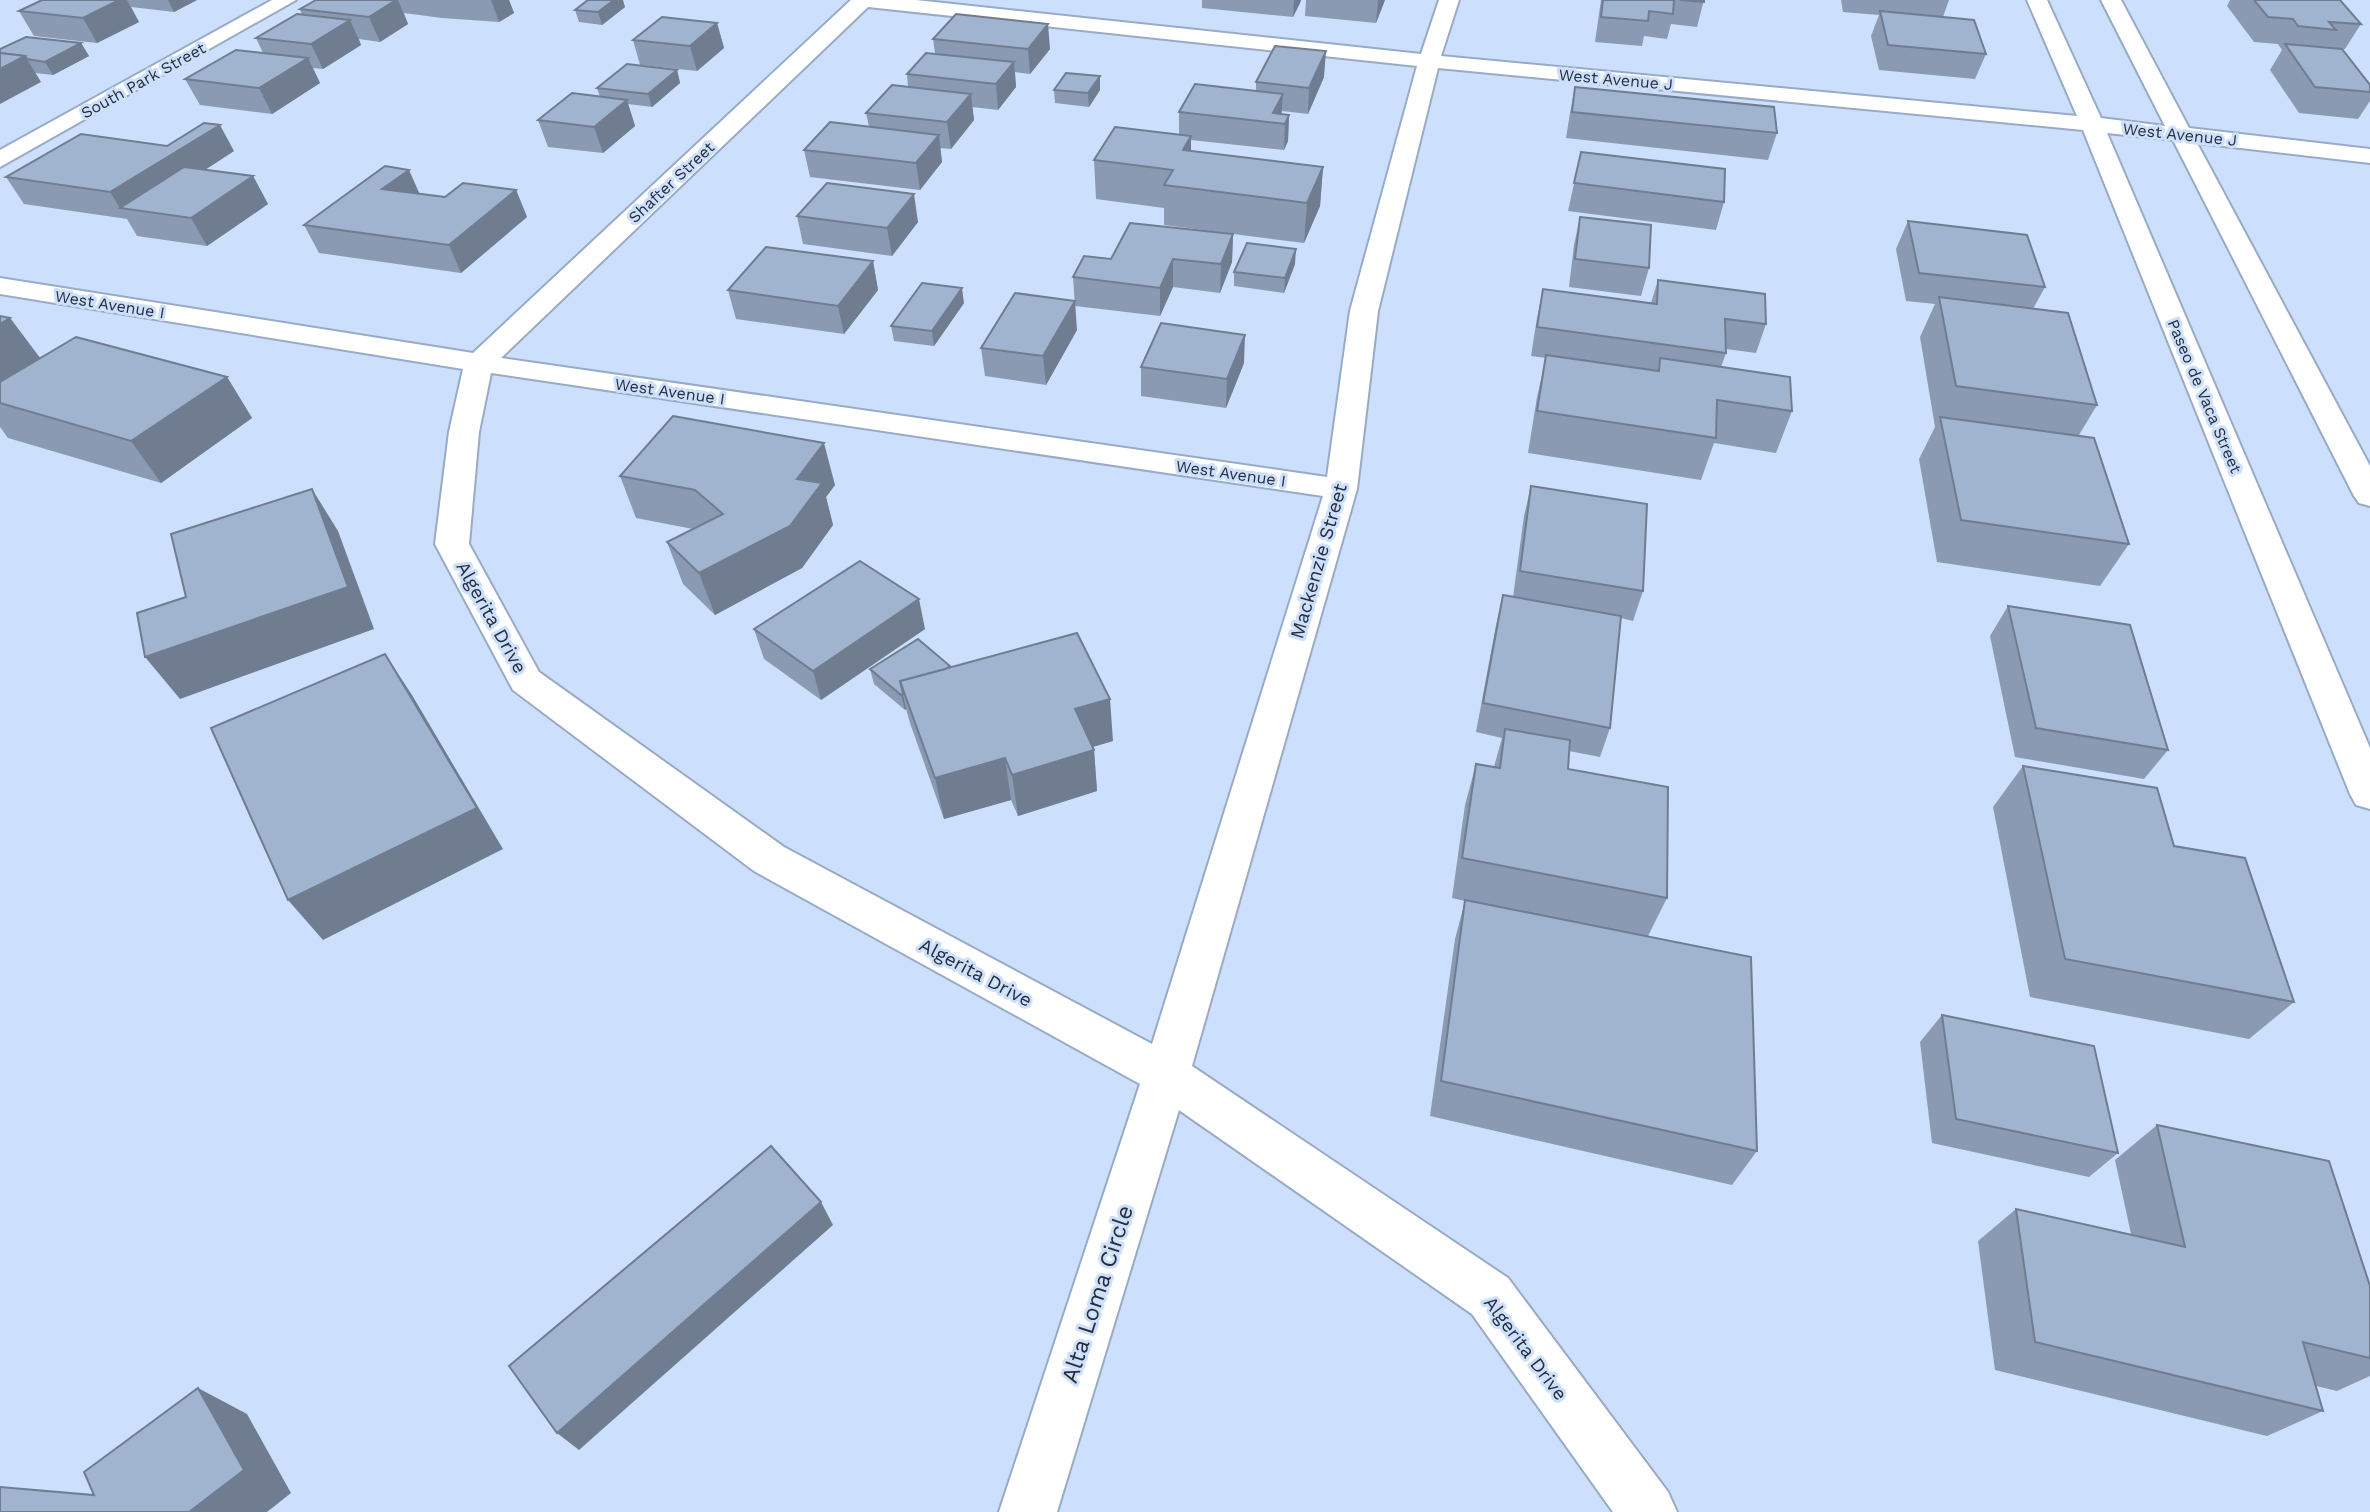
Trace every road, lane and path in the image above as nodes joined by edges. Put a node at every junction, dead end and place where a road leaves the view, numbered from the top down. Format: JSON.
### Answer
{"nodes":[{"id":1,"x":286,"y":0,"type":"edge"},
{"id":2,"x":863,"y":0,"type":"edge"},
{"id":3,"x":1449,"y":0,"type":"edge"},
{"id":4,"x":2037,"y":0,"type":"edge"},
{"id":5,"x":2111,"y":0,"type":"edge"},
{"id":6,"x":1429,"y":61,"type":"junction"},
{"id":7,"x":2092,"y":124,"type":"junction"},
{"id":8,"x":2180,"y":134,"type":"junction"},
{"id":9,"x":2370,"y":156,"type":"edge"},
{"id":10,"x":0,"y":160,"type":"edge"},
{"id":11,"x":0,"y":286,"type":"edge"},
{"id":12,"x":479,"y":363,"type":"junction"},
{"id":13,"x":1341,"y":489,"type":"junction"},
{"id":14,"x":2370,"y":496,"type":"edge"},
{"id":15,"x":2370,"y":794,"type":"edge"},
{"id":16,"x":1166,"y":1075,"type":"junction"},
{"id":17,"x":1028,"y":1512,"type":"edge"},
{"id":18,"x":1648,"y":1512,"type":"edge"}],
"edges":[{"from":1,"to":10,"type":"street","name":"South Park Street"},
{"from":2,"to":6,"type":"street","name":"West Avenue J"},
{"from":2,"to":12,"type":"street","name":"Shafter Street"},
{"from":3,"to":6,"type":"street","name":"Mackenzie Street"},
{"from":4,"to":7,"type":"street","name":"Paseo de Vaca Street"},
{"from":5,"to":8,"type":"street"},
{"from":6,"to":7,"type":"street","name":"West Avenue J"},
{"from":6,"to":13,"type":"street","name":"Mackenzie Street"},
{"from":7,"to":8,"type":"street","name":"West Avenue J"},
{"from":7,"to":15,"type":"street","name":"Paseo de Vaca Street"},
{"from":8,"to":9,"type":"street","name":"West Avenue J"},
{"from":8,"to":14,"type":"street"},
{"from":11,"to":12,"type":"street","name":"West Avenue I"},
{"from":12,"to":13,"type":"street","name":"West Avenue I"},
{"from":12,"to":16,"type":"street","name":"Algerita Drive"},
{"from":13,"to":16,"type":"street","name":"Mackenzie Street"},
{"from":16,"to":17,"type":"street","name":"Alta Loma Circle"},
{"from":16,"to":18,"type":"street","name":"Algerita Drive"}]}
